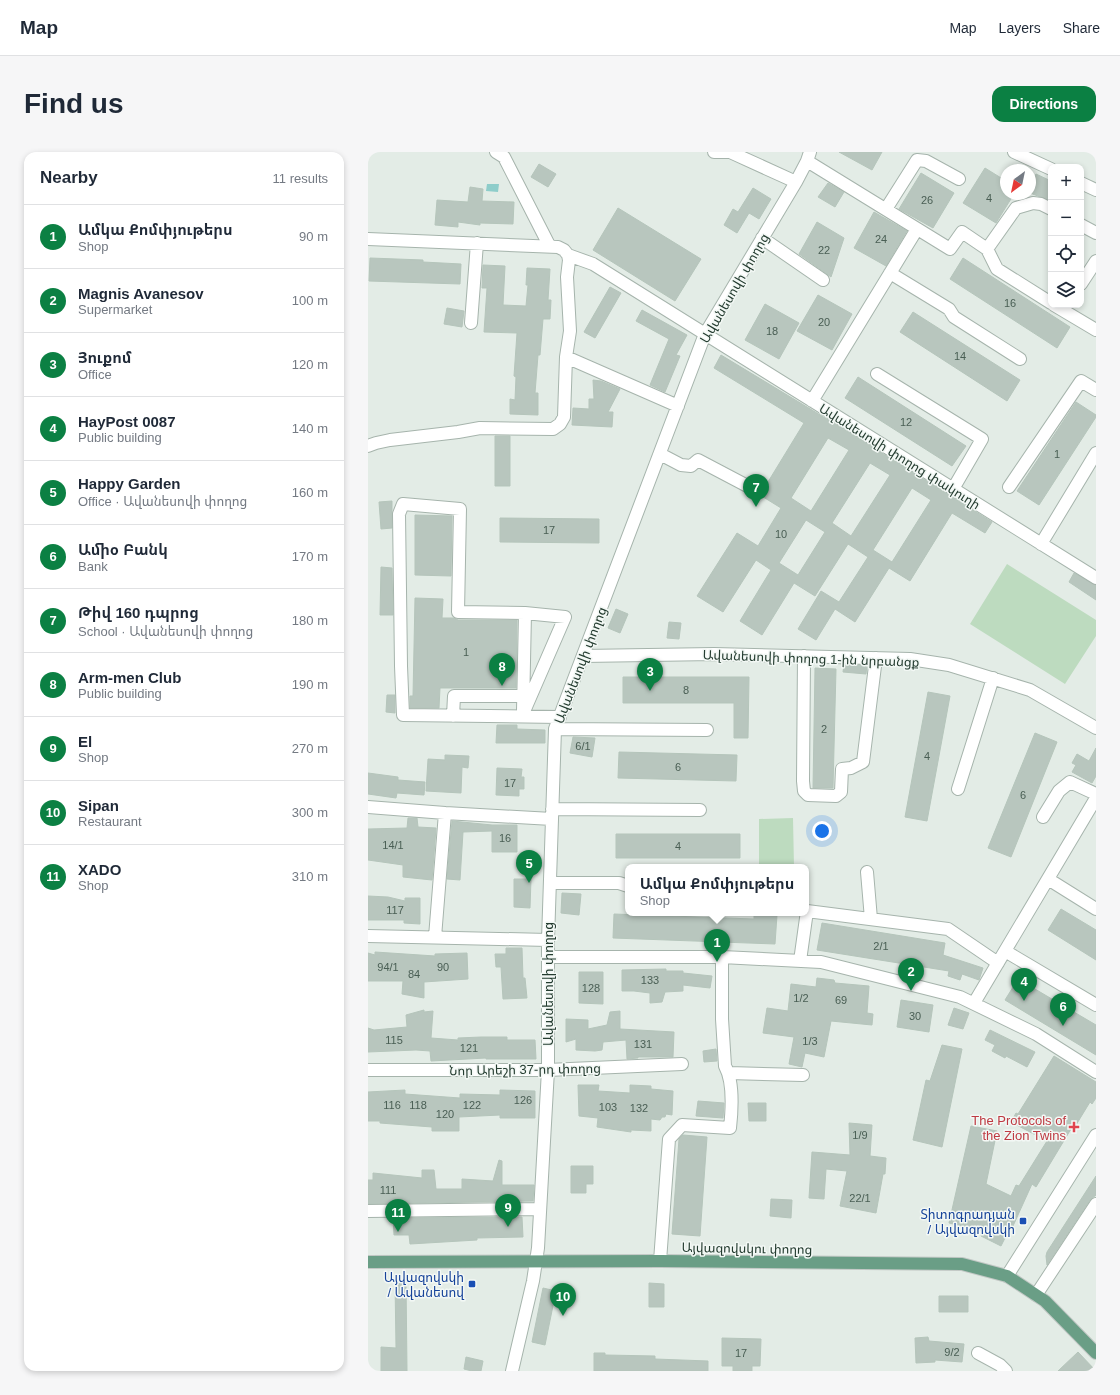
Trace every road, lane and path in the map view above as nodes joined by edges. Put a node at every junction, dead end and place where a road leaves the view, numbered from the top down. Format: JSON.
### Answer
{"nodes":[{"id":1,"x":496,"y":152,"type":"edge"},
{"id":2,"x":714,"y":152,"type":"edge"},
{"id":3,"x":1014,"y":152,"type":"edge"},
{"id":4,"x":809,"y":157,"type":"edge"},
{"id":5,"x":1048,"y":168,"type":"edge"},
{"id":6,"x":959,"y":179,"type":"dead end"},
{"id":7,"x":796,"y":182,"type":"junction"},
{"id":8,"x":1084,"y":184,"type":"edge"},
{"id":9,"x":1096,"y":190,"type":"edge"},
{"id":10,"x":1048,"y":208,"type":"edge"},
{"id":11,"x":886,"y":209,"type":"junction"},
{"id":12,"x":1084,"y":227,"type":"edge"},
{"id":13,"x":917,"y":229,"type":"junction"},
{"id":14,"x":1096,"y":233,"type":"edge"},
{"id":15,"x":762,"y":238,"type":"junction"},
{"id":16,"x":368,"y":239,"type":"edge"},
{"id":17,"x":477,"y":243,"type":"junction"},
{"id":18,"x":549,"y":245,"type":"junction"},
{"id":19,"x":987,"y":249,"type":"junction"},
{"id":20,"x":568,"y":255,"type":"junction"},
{"id":21,"x":1096,"y":261,"type":"edge"},
{"id":22,"x":890,"y":273,"type":"junction"},
{"id":23,"x":1084,"y":279,"type":"edge"},
{"id":24,"x":823,"y":280,"type":"dead end"},
{"id":25,"x":1048,"y":301,"type":"edge"},
{"id":26,"x":1063,"y":308,"type":"edge"},
{"id":27,"x":471,"y":323,"type":"dead end"},
{"id":28,"x":1096,"y":330,"type":"edge"},
{"id":29,"x":705,"y":334,"type":"junction"},
{"id":30,"x":566,"y":357,"type":"junction"},
{"id":31,"x":1020,"y":359,"type":"dead end"},
{"id":32,"x":877,"y":374,"type":"dead end"},
{"id":33,"x":1096,"y":390,"type":"edge"},
{"id":34,"x":812,"y":401,"type":"junction"},
{"id":35,"x":678,"y":406,"type":"junction"},
{"id":36,"x":368,"y":446,"type":"edge"},
{"id":37,"x":1096,"y":453,"type":"edge"},
{"id":38,"x":660,"y":454,"type":"junction"},
{"id":39,"x":1009,"y":487,"type":"dead end"},
{"id":40,"x":953,"y":489,"type":"junction"},
{"id":41,"x":755,"y":490,"type":"dead end"},
{"id":42,"x":1042,"y":544,"type":"junction"},
{"id":43,"x":1096,"y":578,"type":"edge"},
{"id":44,"x":525,"y":613,"type":"junction"},
{"id":45,"x":583,"y":656,"type":"junction"},
{"id":46,"x":804,"y":656,"type":"junction"},
{"id":47,"x":876,"y":658,"type":"junction"},
{"id":48,"x":993,"y":678,"type":"junction"},
{"id":49,"x":523,"y":696,"type":"junction"},
{"id":50,"x":454,"y":716,"type":"junction"},
{"id":51,"x":522,"y":716,"type":"junction"},
{"id":52,"x":560,"y":717,"type":"junction"},
{"id":53,"x":1096,"y":728,"type":"edge"},
{"id":54,"x":555,"y":729,"type":"junction"},
{"id":55,"x":707,"y":730,"type":"dead end"},
{"id":56,"x":958,"y":789,"type":"dead end"},
{"id":57,"x":1096,"y":794,"type":"edge"},
{"id":58,"x":1096,"y":798,"type":"edge"},
{"id":59,"x":368,"y":807,"type":"edge"},
{"id":60,"x":700,"y":810,"type":"dead end"},
{"id":61,"x":1093,"y":811,"type":"edge"},
{"id":62,"x":445,"y":813,"type":"junction"},
{"id":63,"x":552,"y":814,"type":"junction"},
{"id":64,"x":1043,"y":817,"type":"dead end"},
{"id":65,"x":867,"y":872,"type":"dead end"},
{"id":66,"x":1048,"y":879,"type":"junction"},
{"id":67,"x":550,"y":883,"type":"junction"},
{"id":68,"x":625,"y":885,"type":"edge"},
{"id":69,"x":1096,"y":909,"type":"edge"},
{"id":70,"x":809,"y":911,"type":"edge"},
{"id":71,"x":806,"y":916,"type":"edge"},
{"id":72,"x":871,"y":919,"type":"junction"},
{"id":73,"x":368,"y":936,"type":"edge"},
{"id":74,"x":436,"y":937,"type":"junction"},
{"id":75,"x":548,"y":940,"type":"junction"},
{"id":76,"x":1005,"y":951,"type":"junction"},
{"id":77,"x":548,"y":957,"type":"junction"},
{"id":78,"x":722,"y":957,"type":"junction"},
{"id":79,"x":800,"y":961,"type":"junction"},
{"id":80,"x":998,"y":963,"type":"junction"},
{"id":81,"x":974,"y":1003,"type":"junction"},
{"id":82,"x":1096,"y":1005,"type":"edge"},
{"id":83,"x":682,"y":1064,"type":"dead end"},
{"id":84,"x":368,"y":1070,"type":"edge"},
{"id":85,"x":548,"y":1070,"type":"junction"},
{"id":86,"x":1096,"y":1072,"type":"edge"},
{"id":87,"x":729,"y":1073,"type":"junction"},
{"id":88,"x":803,"y":1074,"type":"dead end"},
{"id":89,"x":1094,"y":1139,"type":"edge"},
{"id":90,"x":1096,"y":1204,"type":"edge"},
{"id":91,"x":540,"y":1209,"type":"junction"},
{"id":92,"x":368,"y":1211,"type":"edge"},
{"id":93,"x":660,"y":1261,"type":"junction"},
{"id":94,"x":368,"y":1262,"type":"edge"},
{"id":95,"x":536,"y":1262,"type":"junction"},
{"id":96,"x":1007,"y":1276,"type":"junction"},
{"id":97,"x":1036,"y":1295,"type":"junction"},
{"id":98,"x":978,"y":1353,"type":"dead end"},
{"id":99,"x":1096,"y":1353,"type":"edge"},
{"id":100,"x":512,"y":1371,"type":"edge"},
{"id":101,"x":1006,"y":1371,"type":"edge"}],
"edges":[{"from":1,"to":18,"type":"street"},
{"from":2,"to":7,"type":"street"},
{"from":3,"to":5,"type":"street"},
{"from":4,"to":7,"type":"street","name":"Ավանեսովի փողոց"},
{"from":4,"to":11,"type":"street"},
{"from":6,"to":11,"type":"street"},
{"from":7,"to":15,"type":"street","name":"Ավանեսովի փողոց"},
{"from":8,"to":9,"type":"street"},
{"from":10,"to":19,"type":"street"},
{"from":11,"to":13,"type":"street"},
{"from":12,"to":14,"type":"street"},
{"from":13,"to":19,"type":"street"},
{"from":13,"to":22,"type":"street"},
{"from":15,"to":24,"type":"street"},
{"from":15,"to":29,"type":"street","name":"Ավանեսովի փողոց"},
{"from":16,"to":17,"type":"street"},
{"from":17,"to":18,"type":"street"},
{"from":17,"to":27,"type":"street"},
{"from":18,"to":20,"type":"street","name":"Ավանեսովի փողոց փակուղի"},
{"from":19,"to":25,"type":"street"},
{"from":20,"to":29,"type":"street","name":"Ավանեսովի փողոց փակուղի"},
{"from":20,"to":30,"type":"street"},
{"from":21,"to":23,"type":"street"},
{"from":22,"to":31,"type":"street"},
{"from":22,"to":34,"type":"street"},
{"from":26,"to":28,"type":"street"},
{"from":29,"to":34,"type":"street","name":"Ավանեսովի փողոց փակուղի"},
{"from":29,"to":35,"type":"street","name":"Ավանեսովի փողոց"},
{"from":30,"to":35,"type":"street"},
{"from":30,"to":36,"type":"street"},
{"from":32,"to":40,"type":"street"},
{"from":33,"to":39,"type":"street"},
{"from":34,"to":40,"type":"street","name":"Ավանեսովի փողոց փակուղի"},
{"from":35,"to":38,"type":"street","name":"Ավանեսովի փողոց"},
{"from":37,"to":42,"type":"street"},
{"from":38,"to":41,"type":"street"},
{"from":38,"to":45,"type":"street","name":"Ավանեսովի փողոց"},
{"from":40,"to":42,"type":"street","name":"Ավանեսովի փողոց փակուղի"},
{"from":42,"to":43,"type":"street","name":"Ավանեսովի փողոց փակուղի"},
{"from":44,"to":49,"type":"street"},
{"from":44,"to":50,"type":"street"},
{"from":44,"to":51,"type":"street"},
{"from":45,"to":46,"type":"street","name":"Ավանեսովի փողոց 1-ին նրբանցք"},
{"from":45,"to":52,"type":"street","name":"Ավանեսովի փողոց"},
{"from":46,"to":47,"type":"street","name":"Ավանեսովի փողոց 1-ին նրբանցք"},
{"from":46,"to":47,"type":"street"},
{"from":47,"to":48,"type":"street","name":"Ավանեսովի փողոց 1-ին նրբանցք"},
{"from":48,"to":53,"type":"street","name":"Ավանեսովի փողոց 1-ին նրբանցք"},
{"from":48,"to":56,"type":"street"},
{"from":49,"to":50,"type":"street"},
{"from":49,"to":51,"type":"street"},
{"from":50,"to":51,"type":"street"},
{"from":51,"to":52,"type":"street"},
{"from":52,"to":54,"type":"street","name":"Ավանեսովի փողոց"},
{"from":54,"to":55,"type":"street"},
{"from":54,"to":63,"type":"street","name":"Ավանեսովի փողոց"},
{"from":57,"to":64,"type":"street"},
{"from":58,"to":61,"type":"street"},
{"from":59,"to":62,"type":"street"},
{"from":60,"to":63,"type":"street"},
{"from":61,"to":66,"type":"street"},
{"from":62,"to":63,"type":"street"},
{"from":62,"to":74,"type":"street"},
{"from":63,"to":67,"type":"street","name":"Ավանեսովի փողոց"},
{"from":65,"to":72,"type":"street"},
{"from":66,"to":69,"type":"street"},
{"from":66,"to":76,"type":"street"},
{"from":67,"to":68,"type":"street"},
{"from":67,"to":75,"type":"street","name":"Ավանեսովի փողոց"},
{"from":70,"to":72,"type":"street"},
{"from":71,"to":79,"type":"street"},
{"from":72,"to":80,"type":"street"},
{"from":73,"to":74,"type":"street"},
{"from":74,"to":75,"type":"street"},
{"from":75,"to":77,"type":"street","name":"Ավանեսովի փողոց"},
{"from":76,"to":80,"type":"street"},
{"from":76,"to":82,"type":"street"},
{"from":77,"to":78,"type":"street"},
{"from":77,"to":85,"type":"street","name":"Ավանեսովի փողոց"},
{"from":78,"to":79,"type":"street"},
{"from":78,"to":87,"type":"street"},
{"from":79,"to":81,"type":"street"},
{"from":80,"to":81,"type":"street"},
{"from":81,"to":86,"type":"street"},
{"from":83,"to":85,"type":"street","name":"Նոր Արեշի 37-րդ փողոց"},
{"from":84,"to":85,"type":"street","name":"Նոր Արեշի 37-րդ փողոց"},
{"from":85,"to":91,"type":"street","name":"Ավանեսովի փողոց"},
{"from":87,"to":88,"type":"street"},
{"from":87,"to":93,"type":"street"},
{"from":89,"to":96,"type":"street"},
{"from":90,"to":97,"type":"street"},
{"from":91,"to":92,"type":"street"},
{"from":91,"to":95,"type":"street","name":"Ավանեսովի փողոց"},
{"from":93,"to":95,"type":"main road","name":"Այվազովսկու փողոց"},
{"from":93,"to":96,"type":"main road","name":"Այվազովսկու փողոց"},
{"from":94,"to":95,"type":"main road","name":"Այվազովսկու փողոց"},
{"from":95,"to":100,"type":"street","name":"Ավանեսովի փողոց"},
{"from":96,"to":97,"type":"main road","name":"Այվազովսկու փողոց"},
{"from":97,"to":99,"type":"main road","name":"Այվազովսկու փողոց"},
{"from":98,"to":101,"type":"street"}]}
